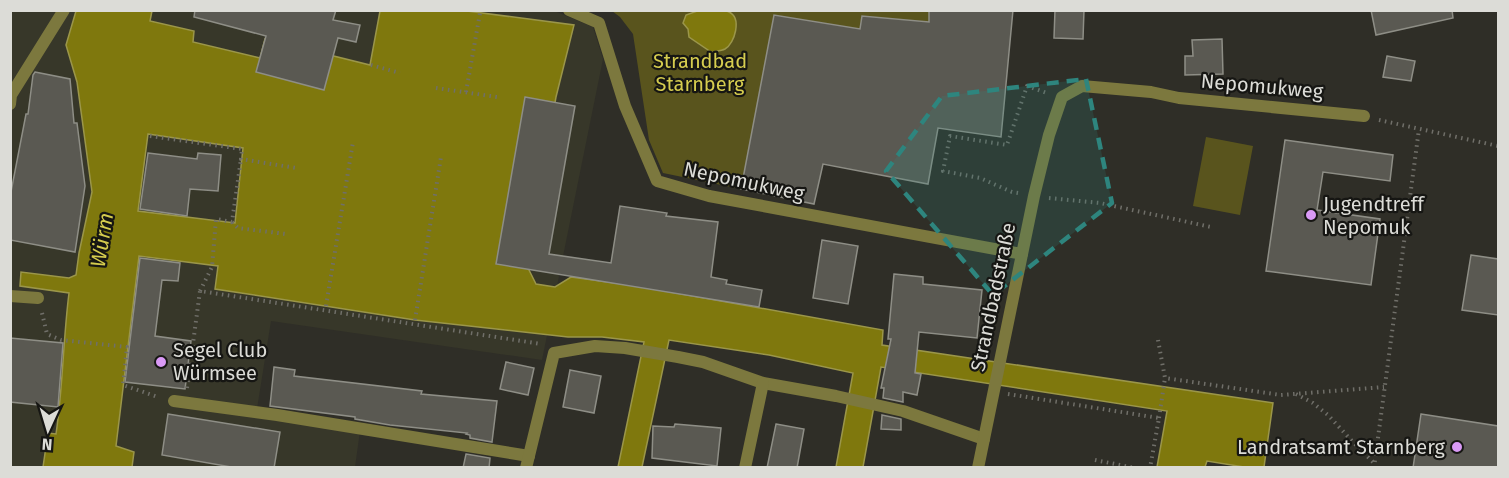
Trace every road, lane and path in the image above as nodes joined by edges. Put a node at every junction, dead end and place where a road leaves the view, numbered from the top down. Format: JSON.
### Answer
{"nodes":[{"id":1,"x":64,"y":10,"type":"edge"},
{"id":2,"x":570,"y":10,"type":"edge"},
{"id":3,"x":480,"y":12,"type":"dead end"},
{"id":4,"x":371,"y":65,"type":"dead end"},
{"id":5,"x":400,"y":73,"type":"dead end"},
{"id":6,"x":436,"y":88,"type":"dead end"},
{"id":7,"x":466,"y":92,"type":"junction"},
{"id":8,"x":11,"y":95,"type":"edge"},
{"id":9,"x":497,"y":97,"type":"dead end"},
{"id":10,"x":1062,"y":97,"type":"junction"},
{"id":11,"x":10,"y":104,"type":"edge"},
{"id":12,"x":1364,"y":116,"type":"joint"},
{"id":13,"x":1419,"y":129,"type":"junction"},
{"id":14,"x":150,"y":136,"type":"dead end"},
{"id":15,"x":353,"y":142,"type":"dead end"},
{"id":16,"x":1498,"y":146,"type":"edge"},
{"id":17,"x":441,"y":157,"type":"dead end"},
{"id":18,"x":241,"y":159,"type":"junction"},
{"id":19,"x":296,"y":168,"type":"dead end"},
{"id":20,"x":1034,"y":196,"type":"junction"},
{"id":21,"x":232,"y":222,"type":"junction"},
{"id":22,"x":1211,"y":227,"type":"dead end"},
{"id":23,"x":286,"y":234,"type":"dead end"},
{"id":24,"x":1022,"y":254,"type":"junction"},
{"id":25,"x":200,"y":291,"type":"junction"},
{"id":26,"x":10,"y":296,"type":"edge"},
{"id":27,"x":38,"y":298,"type":"dead end"},
{"id":28,"x":326,"y":306,"type":"dead end"},
{"id":29,"x":416,"y":320,"type":"dead end"},
{"id":30,"x":47,"y":333,"type":"dead end"},
{"id":31,"x":1158,"y":340,"type":"dead end"},
{"id":32,"x":554,"y":352,"type":"junction"},
{"id":33,"x":1165,"y":378,"type":"junction"},
{"id":34,"x":763,"y":383,"type":"junction"},
{"id":35,"x":1384,"y":387,"type":"junction"},
{"id":36,"x":993,"y":392,"type":"junction"},
{"id":37,"x":1296,"y":393,"type":"junction"},
{"id":38,"x":179,"y":402,"type":"junction"},
{"id":39,"x":1159,"y":418,"type":"junction"},
{"id":40,"x":984,"y":439,"type":"junction"},
{"id":41,"x":1095,"y":460,"type":"dead end"},
{"id":42,"x":527,"y":462,"type":"edge"},
{"id":43,"x":1374,"y":466,"type":"edge"},
{"id":44,"x":745,"y":468,"type":"edge"},
{"id":45,"x":978,"y":468,"type":"edge"},
{"id":46,"x":1135,"y":468,"type":"edge"},
{"id":47,"x":1150,"y":468,"type":"edge"}],
"edges":[{"from":1,"to":8,"type":"street"},
{"from":2,"to":24,"type":"street","name":"Nepomukweg"},
{"from":3,"to":7,"type":"path"},
{"from":4,"to":5,"type":"path"},
{"from":6,"to":7,"type":"path"},
{"from":7,"to":9,"type":"path"},
{"from":8,"to":11,"type":"street"},
{"from":10,"to":12,"type":"street","name":"Nepomukweg"},
{"from":10,"to":20,"type":"street","name":"Strandbadstraße"},
{"from":10,"to":20,"type":"path"},
{"from":12,"to":13,"type":"path"},
{"from":13,"to":16,"type":"path"},
{"from":13,"to":35,"type":"path"},
{"from":14,"to":18,"type":"path"},
{"from":15,"to":28,"type":"path"},
{"from":17,"to":29,"type":"path"},
{"from":18,"to":19,"type":"path"},
{"from":18,"to":21,"type":"path"},
{"from":20,"to":22,"type":"path"},
{"from":20,"to":24,"type":"street","name":"Strandbadstraße"},
{"from":21,"to":23,"type":"path"},
{"from":21,"to":25,"type":"path"},
{"from":24,"to":36,"type":"street","name":"Strandbadstraße"},
{"from":25,"to":32,"type":"path"},
{"from":25,"to":38,"type":"path"},
{"from":26,"to":27,"type":"street"},
{"from":30,"to":38,"type":"path"},
{"from":31,"to":33,"type":"path"},
{"from":32,"to":34,"type":"street"},
{"from":32,"to":42,"type":"street"},
{"from":33,"to":37,"type":"path"},
{"from":33,"to":39,"type":"path"},
{"from":34,"to":40,"type":"street"},
{"from":34,"to":44,"type":"street"},
{"from":35,"to":37,"type":"path"},
{"from":35,"to":43,"type":"path"},
{"from":36,"to":39,"type":"path"},
{"from":36,"to":40,"type":"street","name":"Strandbadstraße"},
{"from":37,"to":43,"type":"path"},
{"from":38,"to":42,"type":"street"},
{"from":39,"to":47,"type":"path"},
{"from":40,"to":45,"type":"street","name":"Strandbadstraße"},
{"from":41,"to":46,"type":"path"}]}
